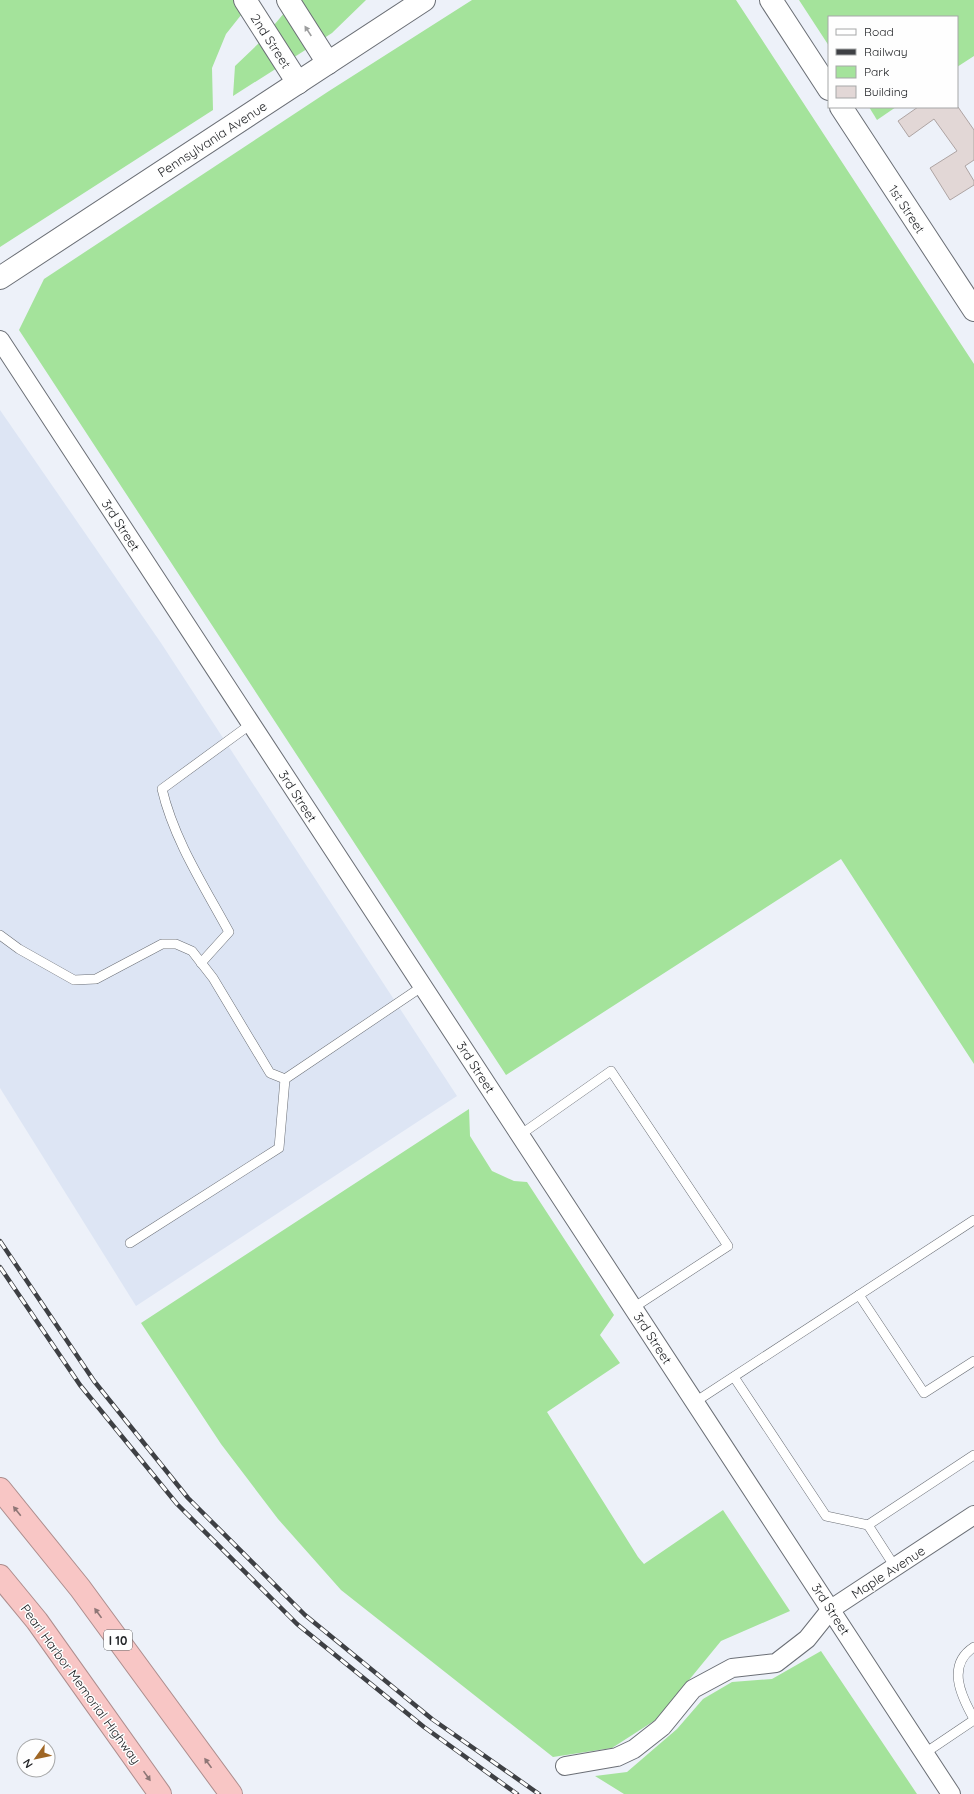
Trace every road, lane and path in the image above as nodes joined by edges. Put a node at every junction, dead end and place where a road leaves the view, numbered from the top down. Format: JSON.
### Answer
{"nodes":[{"id":1,"x":245,"y":0,"type":"edge"},
{"id":2,"x":288,"y":0,"type":"edge"},
{"id":3,"x":424,"y":0,"type":"edge"},
{"id":4,"x":771,"y":0,"type":"edge"},
{"id":5,"x":328,"y":63,"type":"junction"},
{"id":6,"x":298,"y":83,"type":"junction"},
{"id":7,"x":828,"y":87,"type":"edge"},
{"id":8,"x":842,"y":108,"type":"edge"},
{"id":9,"x":0,"y":278,"type":"edge"},
{"id":10,"x":974,"y":310,"type":"edge"},
{"id":11,"x":0,"y":340,"type":"edge"},
{"id":12,"x":251,"y":724,"type":"junction"},
{"id":13,"x":0,"y":935,"type":"edge"},
{"id":14,"x":201,"y":963,"type":"junction"},
{"id":15,"x":423,"y":986,"type":"junction"},
{"id":16,"x":285,"y":1079,"type":"junction"},
{"id":17,"x":520,"y":1135,"type":"junction"},
{"id":18,"x":974,"y":1220,"type":"edge"},
{"id":19,"x":130,"y":1243,"type":"dead end"},
{"id":20,"x":859,"y":1295,"type":"junction"},
{"id":21,"x":633,"y":1308,"type":"junction"},
{"id":22,"x":974,"y":1360,"type":"edge"},
{"id":23,"x":734,"y":1377,"type":"junction"},
{"id":24,"x":695,"y":1402,"type":"junction"},
{"id":25,"x":974,"y":1455,"type":"edge"},
{"id":26,"x":0,"y":1489,"type":"edge"},
{"id":27,"x":974,"y":1515,"type":"edge"},
{"id":28,"x":868,"y":1525,"type":"junction"},
{"id":29,"x":896,"y":1567,"type":"junction"},
{"id":30,"x":0,"y":1576,"type":"edge"},
{"id":31,"x":831,"y":1609,"type":"junction"},
{"id":32,"x":974,"y":1646,"type":"edge"},
{"id":33,"x":974,"y":1720,"type":"edge"},
{"id":34,"x":924,"y":1753,"type":"junction"},
{"id":35,"x":565,"y":1766,"type":"dead end"},
{"id":36,"x":160,"y":1794,"type":"edge"},
{"id":37,"x":231,"y":1794,"type":"edge"},
{"id":38,"x":951,"y":1794,"type":"edge"}],
"edges":[{"from":1,"to":6,"type":"street","name":"2nd Street"},
{"from":5,"to":2,"type":"street","one_way":true},
{"from":3,"to":5,"type":"street","name":"Pennsylvania Avenue"},
{"from":4,"to":7,"type":"street"},
{"from":5,"to":6,"type":"street","name":"Pennsylvania Avenue"},
{"from":6,"to":9,"type":"street","name":"Pennsylvania Avenue"},
{"from":8,"to":10,"type":"street","name":"1st Street"},
{"from":11,"to":12,"type":"street","name":"3rd Street"},
{"from":12,"to":14,"type":"lane"},
{"from":12,"to":15,"type":"street","name":"3rd Street"},
{"from":13,"to":14,"type":"lane"},
{"from":14,"to":16,"type":"lane"},
{"from":15,"to":16,"type":"lane"},
{"from":15,"to":17,"type":"street","name":"3rd Street"},
{"from":16,"to":19,"type":"lane"},
{"from":17,"to":21,"type":"street","name":"3rd Street"},
{"from":17,"to":21,"type":"lane"},
{"from":18,"to":20,"type":"lane"},
{"from":20,"to":22,"type":"lane"},
{"from":20,"to":23,"type":"lane"},
{"from":21,"to":24,"type":"street","name":"3rd Street"},
{"from":23,"to":24,"type":"lane"},
{"from":23,"to":28,"type":"lane"},
{"from":24,"to":31,"type":"street","name":"3rd Street"},
{"from":25,"to":28,"type":"lane"},
{"from":37,"to":26,"type":"highway","number":"I 10","one_way":true},
{"from":27,"to":29,"type":"street","name":"Maple Avenue"},
{"from":28,"to":29,"type":"lane"},
{"from":29,"to":31,"type":"street","name":"Maple Avenue"},
{"from":30,"to":36,"type":"highway","name":"Pearl Harbor Memorial Highway","one_way":true},
{"from":31,"to":34,"type":"street","name":"3rd Street"},
{"from":31,"to":35,"type":"street","name":"Maple Avenue"},
{"from":32,"to":33,"type":"lane"},
{"from":33,"to":34,"type":"lane"},
{"from":34,"to":38,"type":"street","name":"3rd Street"}]}
